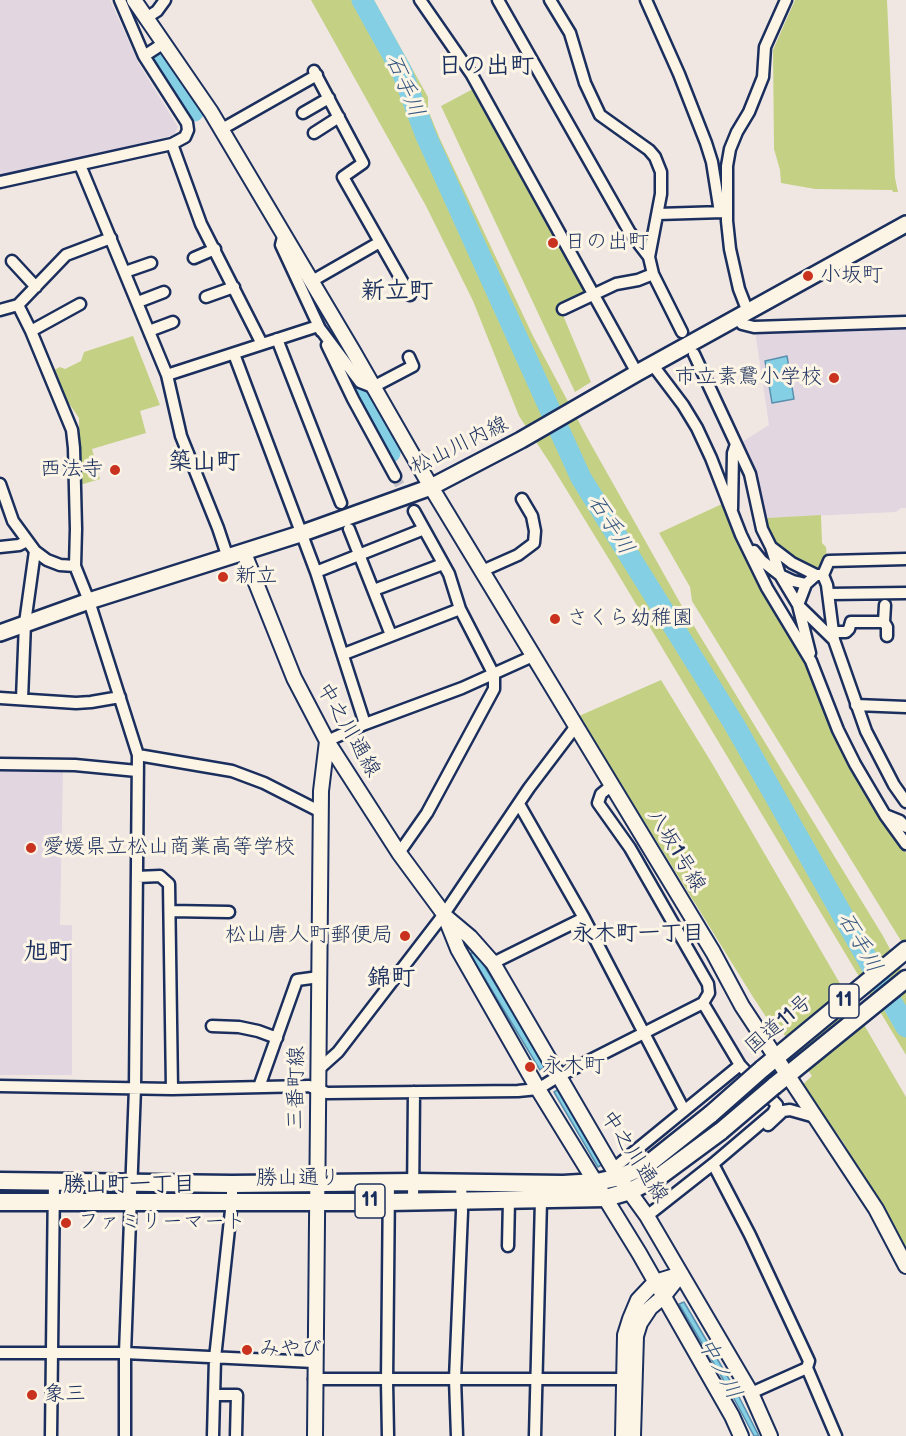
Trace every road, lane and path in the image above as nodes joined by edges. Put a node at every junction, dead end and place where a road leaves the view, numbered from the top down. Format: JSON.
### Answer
{"nodes":[{"id":1,"x":120,"y":0,"type":"edge"},
{"id":2,"x":134,"y":0,"type":"edge"},
{"id":3,"x":165,"y":0,"type":"edge"},
{"id":4,"x":420,"y":0,"type":"edge"},
{"id":5,"x":498,"y":0,"type":"edge"},
{"id":6,"x":550,"y":0,"type":"edge"},
{"id":7,"x":645,"y":0,"type":"edge"},
{"id":8,"x":786,"y":0,"type":"edge"},
{"id":9,"x":146,"y":18,"type":"junction"},
{"id":10,"x":164,"y":44,"type":"junction"},
{"id":11,"x":144,"y":56,"type":"junction"},
{"id":12,"x":329,"y":98,"type":"junction"},
{"id":13,"x":303,"y":113,"type":"dead end"},
{"id":14,"x":339,"y":117,"type":"junction"},
{"id":15,"x":222,"y":129,"type":"junction"},
{"id":16,"x":314,"y":133,"type":"dead end"},
{"id":17,"x":172,"y":144,"type":"junction"},
{"id":18,"x":81,"y":165,"type":"junction"},
{"id":19,"x":0,"y":182,"type":"edge"},
{"id":20,"x":725,"y":212,"type":"junction"},
{"id":21,"x":658,"y":214,"type":"junction"},
{"id":22,"x":906,"y":224,"type":"edge"},
{"id":23,"x":284,"y":233,"type":"junction"},
{"id":24,"x":111,"y":238,"type":"junction"},
{"id":25,"x":380,"y":242,"type":"junction"},
{"id":26,"x":215,"y":249,"type":"junction"},
{"id":27,"x":649,"y":257,"type":"junction"},
{"id":28,"x":194,"y":258,"type":"dead end"},
{"id":29,"x":12,"y":261,"type":"dead end"},
{"id":30,"x":152,"y":263,"type":"dead end"},
{"id":31,"x":125,"y":272,"type":"junction"},
{"id":32,"x":653,"y":274,"type":"junction"},
{"id":33,"x":312,"y":281,"type":"junction"},
{"id":34,"x":36,"y":287,"type":"junction"},
{"id":35,"x":234,"y":287,"type":"junction"},
{"id":36,"x":164,"y":292,"type":"dead end"},
{"id":37,"x":593,"y":294,"type":"junction"},
{"id":38,"x":410,"y":295,"type":"dead end"},
{"id":39,"x":206,"y":297,"type":"dead end"},
{"id":40,"x":138,"y":302,"type":"junction"},
{"id":41,"x":80,"y":304,"type":"dead end"},
{"id":42,"x":18,"y":305,"type":"junction"},
{"id":43,"x":563,"y":309,"type":"dead end"},
{"id":44,"x":0,"y":310,"type":"edge"},
{"id":45,"x":743,"y":315,"type":"junction"},
{"id":46,"x":173,"y":322,"type":"dead end"},
{"id":47,"x":906,"y":322,"type":"edge"},
{"id":48,"x":318,"y":326,"type":"junction"},
{"id":49,"x":31,"y":331,"type":"junction"},
{"id":50,"x":149,"y":331,"type":"junction"},
{"id":51,"x":682,"y":332,"type":"dead end"},
{"id":52,"x":277,"y":339,"type":"junction"},
{"id":53,"x":262,"y":344,"type":"junction"},
{"id":54,"x":234,"y":354,"type":"junction"},
{"id":55,"x":694,"y":354,"type":"dead end"},
{"id":56,"x":409,"y":357,"type":"dead end"},
{"id":57,"x":652,"y":364,"type":"junction"},
{"id":58,"x":637,"y":373,"type":"junction"},
{"id":59,"x":167,"y":375,"type":"junction"},
{"id":60,"x":373,"y":387,"type":"junction"},
{"id":61,"x":736,"y":444,"type":"junction"},
{"id":62,"x":395,"y":476,"type":"tunnel mouth"},
{"id":63,"x":0,"y":484,"type":"edge"},
{"id":64,"x":431,"y":487,"type":"junction"},
{"id":65,"x":522,"y":499,"type":"dead end"},
{"id":66,"x":340,"y":503,"type":"dead end"},
{"id":67,"x":414,"y":511,"type":"tunnel mouth"},
{"id":68,"x":732,"y":512,"type":"junction"},
{"id":69,"x":349,"y":529,"type":"dead end"},
{"id":70,"x":424,"y":529,"type":"junction"},
{"id":71,"x":300,"y":534,"type":"junction"},
{"id":72,"x":741,"y":535,"type":"junction"},
{"id":73,"x":27,"y":541,"type":"junction"},
{"id":74,"x":0,"y":547,"type":"edge"},
{"id":75,"x":771,"y":547,"type":"junction"},
{"id":76,"x":35,"y":551,"type":"junction"},
{"id":77,"x":244,"y":553,"type":"junction"},
{"id":78,"x":359,"y":554,"type":"junction"},
{"id":79,"x":228,"y":558,"type":"junction"},
{"id":80,"x":906,"y":559,"type":"edge"},
{"id":81,"x":443,"y":564,"type":"junction"},
{"id":82,"x":75,"y":566,"type":"junction"},
{"id":83,"x":316,"y":572,"type":"junction"},
{"id":84,"x":482,"y":572,"type":"junction"},
{"id":85,"x":780,"y":574,"type":"junction"},
{"id":86,"x":820,"y":575,"type":"junction"},
{"id":87,"x":806,"y":584,"type":"junction"},
{"id":88,"x":374,"y":590,"type":"junction"},
{"id":89,"x":906,"y":593,"type":"edge"},
{"id":90,"x":829,"y":594,"type":"junction"},
{"id":91,"x":89,"y":601,"type":"junction"},
{"id":92,"x":798,"y":605,"type":"junction"},
{"id":93,"x":885,"y":605,"type":"dead end"},
{"id":94,"x":460,"y":609,"type":"junction"},
{"id":95,"x":885,"y":622,"type":"junction"},
{"id":96,"x":25,"y":623,"type":"junction"},
{"id":97,"x":0,"y":633,"type":"edge"},
{"id":98,"x":391,"y":635,"type":"junction"},
{"id":99,"x":834,"y":636,"type":"junction"},
{"id":100,"x":887,"y":636,"type":"dead end"},
{"id":101,"x":344,"y":654,"type":"junction"},
{"id":102,"x":533,"y":656,"type":"junction"},
{"id":103,"x":810,"y":661,"type":"junction"},
{"id":104,"x":494,"y":675,"type":"junction"},
{"id":105,"x":120,"y":697,"type":"junction"},
{"id":106,"x":0,"y":698,"type":"edge"},
{"id":107,"x":22,"y":699,"type":"junction"},
{"id":108,"x":856,"y":705,"type":"junction"},
{"id":109,"x":906,"y":706,"type":"edge"},
{"id":110,"x":364,"y":724,"type":"junction"},
{"id":111,"x":576,"y":726,"type":"junction"},
{"id":112,"x":327,"y":741,"type":"junction"},
{"id":113,"x":138,"y":755,"type":"junction"},
{"id":114,"x":0,"y":764,"type":"edge"},
{"id":115,"x":137,"y":771,"type":"junction"},
{"id":116,"x":612,"y":785,"type":"junction"},
{"id":117,"x":900,"y":785,"type":"edge"},
{"id":118,"x":906,"y":802,"type":"edge"},
{"id":119,"x":519,"y":804,"type":"junction"},
{"id":120,"x":321,"y":812,"type":"junction"},
{"id":121,"x":885,"y":815,"type":"junction"},
{"id":122,"x":906,"y":826,"type":"edge"},
{"id":123,"x":906,"y":844,"type":"edge"},
{"id":124,"x":399,"y":853,"type":"junction"},
{"id":125,"x":137,"y":877,"type":"junction"},
{"id":126,"x":171,"y":911,"type":"junction"},
{"id":127,"x":230,"y":912,"type":"dead end"},
{"id":128,"x":444,"y":914,"type":"junction"},
{"id":129,"x":584,"y":918,"type":"junction"},
{"id":130,"x":906,"y":950,"type":"edge"},
{"id":131,"x":493,"y":963,"type":"junction"},
{"id":132,"x":319,"y":977,"type":"junction"},
{"id":133,"x":906,"y":979,"type":"edge"},
{"id":134,"x":703,"y":1004,"type":"junction"},
{"id":135,"x":212,"y":1026,"type":"dead end"},
{"id":136,"x":644,"y":1033,"type":"junction"},
{"id":137,"x":277,"y":1038,"type":"junction"},
{"id":138,"x":778,"y":1055,"type":"junction"},
{"id":139,"x":740,"y":1065,"type":"junction"},
{"id":140,"x":319,"y":1069,"type":"junction"},
{"id":141,"x":791,"y":1073,"type":"junction"},
{"id":142,"x":559,"y":1076,"type":"junction"},
{"id":143,"x":0,"y":1086,"type":"edge"},
{"id":144,"x":135,"y":1088,"type":"junction"},
{"id":145,"x":259,"y":1088,"type":"junction"},
{"id":146,"x":172,"y":1089,"type":"junction"},
{"id":147,"x":318,"y":1089,"type":"junction"},
{"id":148,"x":538,"y":1089,"type":"junction"},
{"id":149,"x":414,"y":1092,"type":"junction"},
{"id":150,"x":684,"y":1110,"type":"junction"},
{"id":151,"x":711,"y":1114,"type":"joint"},
{"id":152,"x":815,"y":1117,"type":"junction"},
{"id":153,"x":755,"y":1128,"type":"junction"},
{"id":154,"x":721,"y":1131,"type":"joint"},
{"id":155,"x":713,"y":1164,"type":"junction"},
{"id":156,"x":616,"y":1173,"type":"junction"},
{"id":157,"x":0,"y":1181,"type":"edge"},
{"id":158,"x":54,"y":1181,"type":"junction"},
{"id":159,"x":389,"y":1182,"type":"junction"},
{"id":160,"x":413,"y":1182,"type":"junction"},
{"id":161,"x":597,"y":1182,"type":"junction"},
{"id":162,"x":133,"y":1183,"type":"junction"},
{"id":163,"x":461,"y":1183,"type":"junction"},
{"id":164,"x":232,"y":1184,"type":"junction"},
{"id":165,"x":630,"y":1191,"type":"junction"},
{"id":166,"x":318,"y":1192,"type":"junction"},
{"id":167,"x":606,"y":1198,"type":"junction"},
{"id":168,"x":508,"y":1200,"type":"junction"},
{"id":169,"x":541,"y":1200,"type":"junction"},
{"id":170,"x":132,"y":1201,"type":"junction"},
{"id":171,"x":232,"y":1201,"type":"junction"},
{"id":172,"x":413,"y":1201,"type":"junction"},
{"id":173,"x":462,"y":1201,"type":"junction"},
{"id":174,"x":0,"y":1202,"type":"edge"},
{"id":175,"x":54,"y":1202,"type":"junction"},
{"id":176,"x":389,"y":1202,"type":"junction"},
{"id":177,"x":647,"y":1216,"type":"junction"},
{"id":178,"x":508,"y":1245,"type":"dead end"},
{"id":179,"x":906,"y":1266,"type":"edge"},
{"id":180,"x":681,"y":1274,"type":"junction"},
{"id":181,"x":655,"y":1282,"type":"junction"},
{"id":182,"x":663,"y":1297,"type":"junction"},
{"id":183,"x":0,"y":1353,"type":"edge"},
{"id":184,"x":51,"y":1353,"type":"junction"},
{"id":185,"x":125,"y":1353,"type":"junction"},
{"id":186,"x":214,"y":1358,"type":"junction"},
{"id":187,"x":314,"y":1362,"type":"junction"},
{"id":188,"x":807,"y":1368,"type":"junction"},
{"id":189,"x":314,"y":1379,"type":"junction"},
{"id":190,"x":455,"y":1379,"type":"junction"},
{"id":191,"x":629,"y":1379,"type":"junction"},
{"id":192,"x":535,"y":1380,"type":"junction"},
{"id":193,"x":387,"y":1381,"type":"junction"},
{"id":194,"x":751,"y":1393,"type":"junction"},
{"id":195,"x":214,"y":1395,"type":"junction"},
{"id":196,"x":732,"y":1416,"type":"junction"},
{"id":197,"x":51,"y":1436,"type":"edge"},
{"id":198,"x":125,"y":1436,"type":"edge"},
{"id":199,"x":213,"y":1436,"type":"edge"},
{"id":200,"x":236,"y":1436,"type":"edge"},
{"id":201,"x":315,"y":1436,"type":"edge"},
{"id":202,"x":388,"y":1436,"type":"edge"},
{"id":203,"x":457,"y":1436,"type":"edge"},
{"id":204,"x":535,"y":1436,"type":"edge"},
{"id":205,"x":623,"y":1436,"type":"edge"},
{"id":206,"x":633,"y":1436,"type":"edge"},
{"id":207,"x":734,"y":1436,"type":"edge"},
{"id":208,"x":741,"y":1436,"type":"edge"},
{"id":209,"x":771,"y":1436,"type":"edge"},
{"id":210,"x":836,"y":1436,"type":"edge"}],
"edges":[{"from":1,"to":11,"type":"street"},
{"from":2,"to":9,"type":"street","name":"八坂1号線"},
{"from":3,"to":9,"type":"street"},
{"from":4,"to":37,"type":"street"},
{"from":5,"to":27,"type":"street"},
{"from":6,"to":21,"type":"street"},
{"from":7,"to":20,"type":"street"},
{"from":8,"to":20,"type":"street"},
{"from":9,"to":10,"type":"street","name":"八坂1号線"},
{"from":10,"to":11,"type":"street"},
{"from":10,"to":15,"type":"street","name":"八坂1号線"},
{"from":11,"to":17,"type":"street"},
{"from":12,"to":13,"type":"street"},
{"from":12,"to":14,"type":"street"},
{"from":12,"to":15,"type":"street"},
{"from":14,"to":16,"type":"street"},
{"from":14,"to":25,"type":"street"},
{"from":15,"to":23,"type":"street","name":"八坂1号線"},
{"from":17,"to":18,"type":"street"},
{"from":17,"to":26,"type":"street"},
{"from":18,"to":19,"type":"street"},
{"from":18,"to":24,"type":"street"},
{"from":20,"to":21,"type":"street"},
{"from":20,"to":45,"type":"street"},
{"from":21,"to":27,"type":"street"},
{"from":22,"to":45,"type":"main road","name":"松山川内線"},
{"from":23,"to":33,"type":"street","name":"八坂1号線"},
{"from":23,"to":48,"type":"street"},
{"from":24,"to":31,"type":"street"},
{"from":24,"to":34,"type":"street"},
{"from":25,"to":33,"type":"street"},
{"from":25,"to":38,"type":"street"},
{"from":26,"to":28,"type":"street"},
{"from":26,"to":35,"type":"street"},
{"from":27,"to":32,"type":"street"},
{"from":29,"to":34,"type":"street"},
{"from":30,"to":31,"type":"street"},
{"from":31,"to":40,"type":"street"},
{"from":32,"to":37,"type":"street"},
{"from":32,"to":51,"type":"street"},
{"from":33,"to":60,"type":"street","name":"八坂1号線"},
{"from":34,"to":42,"type":"street"},
{"from":35,"to":39,"type":"street"},
{"from":35,"to":53,"type":"street"},
{"from":36,"to":40,"type":"street"},
{"from":37,"to":43,"type":"street"},
{"from":37,"to":58,"type":"street"},
{"from":40,"to":50,"type":"street"},
{"from":41,"to":49,"type":"street"},
{"from":42,"to":44,"type":"street"},
{"from":42,"to":49,"type":"street"},
{"from":45,"to":47,"type":"street"},
{"from":45,"to":57,"type":"main road","name":"松山川内線"},
{"from":46,"to":50,"type":"street"},
{"from":48,"to":52,"type":"street"},
{"from":48,"to":60,"type":"street"},
{"from":48,"to":62,"type":"street"},
{"from":49,"to":82,"type":"street"},
{"from":50,"to":59,"type":"street"},
{"from":52,"to":53,"type":"street"},
{"from":52,"to":66,"type":"street"},
{"from":53,"to":54,"type":"street"},
{"from":54,"to":59,"type":"street"},
{"from":54,"to":71,"type":"street"},
{"from":55,"to":61,"type":"street"},
{"from":56,"to":60,"type":"street"},
{"from":57,"to":58,"type":"main road","name":"松山川内線"},
{"from":57,"to":68,"type":"street"},
{"from":58,"to":64,"type":"main road","name":"松山川内線"},
{"from":59,"to":79,"type":"street"},
{"from":60,"to":64,"type":"street","name":"八坂1号線"},
{"from":61,"to":68,"type":"street"},
{"from":61,"to":75,"type":"street"},
{"from":63,"to":73,"type":"street"},
{"from":64,"to":71,"type":"main road","name":"松山川内線"},
{"from":64,"to":84,"type":"street","name":"八坂1号線"},
{"from":65,"to":84,"type":"street"},
{"from":67,"to":70,"type":"street"},
{"from":68,"to":72,"type":"street"},
{"from":69,"to":78,"type":"street"},
{"from":70,"to":78,"type":"street"},
{"from":70,"to":81,"type":"street"},
{"from":71,"to":77,"type":"main road","name":"松山川内線"},
{"from":71,"to":83,"type":"street"},
{"from":72,"to":85,"type":"street"},
{"from":72,"to":103,"type":"street"},
{"from":73,"to":74,"type":"street"},
{"from":73,"to":76,"type":"street"},
{"from":75,"to":85,"type":"street"},
{"from":75,"to":86,"type":"street"},
{"from":76,"to":82,"type":"street"},
{"from":76,"to":96,"type":"street"},
{"from":77,"to":79,"type":"main road","name":"松山川内線"},
{"from":77,"to":112,"type":"street","name":"中之川通線"},
{"from":78,"to":83,"type":"street"},
{"from":78,"to":88,"type":"street"},
{"from":79,"to":91,"type":"main road","name":"松山川内線"},
{"from":80,"to":86,"type":"street"},
{"from":81,"to":88,"type":"street"},
{"from":81,"to":94,"type":"street"},
{"from":82,"to":91,"type":"street"},
{"from":83,"to":101,"type":"street"},
{"from":84,"to":102,"type":"street","name":"八坂1号線"},
{"from":85,"to":87,"type":"street"},
{"from":85,"to":92,"type":"street"},
{"from":86,"to":87,"type":"street"},
{"from":86,"to":90,"type":"street"},
{"from":87,"to":92,"type":"street"},
{"from":88,"to":98,"type":"street"},
{"from":89,"to":90,"type":"street"},
{"from":90,"to":99,"type":"street"},
{"from":91,"to":96,"type":"main road","name":"松山川内線"},
{"from":91,"to":105,"type":"street"},
{"from":92,"to":99,"type":"street"},
{"from":92,"to":103,"type":"street"},
{"from":93,"to":95,"type":"street"},
{"from":94,"to":98,"type":"street"},
{"from":94,"to":104,"type":"street"},
{"from":95,"to":99,"type":"street"},
{"from":95,"to":100,"type":"street"},
{"from":96,"to":97,"type":"main road","name":"松山川内線"},
{"from":96,"to":107,"type":"street"},
{"from":98,"to":101,"type":"street"},
{"from":99,"to":108,"type":"street"},
{"from":101,"to":110,"type":"street"},
{"from":102,"to":104,"type":"street"},
{"from":102,"to":111,"type":"street","name":"八坂1号線"},
{"from":103,"to":121,"type":"street"},
{"from":104,"to":110,"type":"street"},
{"from":104,"to":124,"type":"street"},
{"from":105,"to":107,"type":"street"},
{"from":105,"to":113,"type":"street"},
{"from":106,"to":107,"type":"street"},
{"from":108,"to":109,"type":"street"},
{"from":108,"to":117,"type":"street"},
{"from":110,"to":112,"type":"street"},
{"from":111,"to":116,"type":"street","name":"八坂1号線"},
{"from":111,"to":119,"type":"street"},
{"from":112,"to":120,"type":"street","name":"三番町線"},
{"from":112,"to":124,"type":"street","name":"中之川通線"},
{"from":113,"to":115,"type":"street"},
{"from":113,"to":120,"type":"street"},
{"from":114,"to":115,"type":"street"},
{"from":115,"to":125,"type":"street"},
{"from":116,"to":134,"type":"street"},
{"from":116,"to":138,"type":"street","name":"八坂1号線"},
{"from":117,"to":118,"type":"street"},
{"from":119,"to":128,"type":"street"},
{"from":119,"to":129,"type":"street"},
{"from":120,"to":132,"type":"street","name":"三番町線"},
{"from":121,"to":122,"type":"street"},
{"from":121,"to":123,"type":"street"},
{"from":124,"to":128,"type":"street","name":"中之川通線"},
{"from":125,"to":126,"type":"street"},
{"from":125,"to":144,"type":"street"},
{"from":126,"to":127,"type":"street"},
{"from":126,"to":146,"type":"street"},
{"from":128,"to":131,"type":"street","name":"中之川通線"},
{"from":128,"to":140,"type":"street"},
{"from":128,"to":148,"type":"street","name":"中之川通線"},
{"from":129,"to":131,"type":"street"},
{"from":129,"to":136,"type":"street"},
{"from":130,"to":138,"type":"highway","name":"国道11号","number":"11"},
{"from":131,"to":142,"type":"street","name":"中之川通線"},
{"from":132,"to":137,"type":"street"},
{"from":132,"to":140,"type":"street","name":"三番町線"},
{"from":133,"to":141,"type":"highway","name":"国道11号","number":"11"},
{"from":134,"to":136,"type":"street"},
{"from":134,"to":139,"type":"street"},
{"from":135,"to":137,"type":"street"},
{"from":136,"to":142,"type":"street"},
{"from":136,"to":150,"type":"street"},
{"from":137,"to":145,"type":"street"},
{"from":138,"to":141,"type":"street","name":"八坂1号線"},
{"from":138,"to":151,"type":"highway","name":"国道11号","number":"11","bridge":true},
{"from":139,"to":150,"type":"street"},
{"from":139,"to":153,"type":"street"},
{"from":140,"to":147,"type":"street","name":"三番町線"},
{"from":141,"to":152,"type":"street","name":"八坂1号線"},
{"from":141,"to":154,"type":"highway","name":"国道11号","number":"11","bridge":true},
{"from":142,"to":148,"type":"street"},
{"from":142,"to":156,"type":"street","name":"中之川通線"},
{"from":143,"to":144,"type":"street"},
{"from":144,"to":146,"type":"street"},
{"from":144,"to":162,"type":"street"},
{"from":145,"to":146,"type":"street"},
{"from":145,"to":147,"type":"street"},
{"from":147,"to":149,"type":"street"},
{"from":147,"to":166,"type":"street","name":"三番町線"},
{"from":148,"to":149,"type":"street"},
{"from":148,"to":161,"type":"street","name":"中之川通線"},
{"from":149,"to":160,"type":"street"},
{"from":150,"to":156,"type":"street"},
{"from":151,"to":156,"type":"highway","name":"勝山通り","number":"11"},
{"from":152,"to":153,"type":"street"},
{"from":152,"to":179,"type":"street","name":"八坂1号線"},
{"from":153,"to":155,"type":"street"},
{"from":154,"to":165,"type":"highway","name":"勝山通り","number":"11"},
{"from":155,"to":177,"type":"street"},
{"from":155,"to":188,"type":"street"},
{"from":156,"to":161,"type":"highway","name":"勝山通り","number":"11"},
{"from":156,"to":165,"type":"street","name":"中之川通線"},
{"from":157,"to":158,"type":"highway","name":"勝山通り","number":"11"},
{"from":158,"to":162,"type":"highway","name":"勝山通り","number":"11"},
{"from":158,"to":175,"type":"street"},
{"from":159,"to":160,"type":"highway","name":"勝山通り","number":"11"},
{"from":159,"to":166,"type":"highway","name":"勝山通り","number":"11"},
{"from":159,"to":176,"type":"street"},
{"from":160,"to":163,"type":"highway","name":"勝山通り","number":"11"},
{"from":160,"to":172,"type":"street"},
{"from":161,"to":163,"type":"highway","name":"勝山通り","number":"11"},
{"from":161,"to":167,"type":"street","name":"中之川通線"},
{"from":162,"to":164,"type":"highway","name":"勝山通り","number":"11"},
{"from":162,"to":170,"type":"street"},
{"from":163,"to":173,"type":"street"},
{"from":164,"to":166,"type":"highway","name":"勝山通り","number":"11"},
{"from":164,"to":171,"type":"street"},
{"from":165,"to":167,"type":"highway","name":"勝山通り","number":"11"},
{"from":165,"to":177,"type":"street","name":"中之川通線"},
{"from":166,"to":171,"type":"highway","name":"勝山通り","number":"11"},
{"from":166,"to":176,"type":"highway","name":"勝山通り","number":"11"},
{"from":166,"to":187,"type":"street","name":"三番町線"},
{"from":167,"to":169,"type":"highway","name":"勝山通り","number":"11"},
{"from":167,"to":181,"type":"street","name":"中之川通線"},
{"from":168,"to":169,"type":"highway","name":"勝山通り","number":"11"},
{"from":168,"to":173,"type":"highway","name":"勝山通り","number":"11"},
{"from":168,"to":178,"type":"street"},
{"from":169,"to":192,"type":"street"},
{"from":170,"to":171,"type":"highway","name":"勝山通り","number":"11"},
{"from":170,"to":175,"type":"highway","name":"勝山通り","number":"11"},
{"from":170,"to":185,"type":"street"},
{"from":171,"to":186,"type":"street"},
{"from":172,"to":173,"type":"highway","name":"勝山通り","number":"11"},
{"from":172,"to":176,"type":"highway","name":"勝山通り","number":"11"},
{"from":173,"to":190,"type":"street"},
{"from":174,"to":175,"type":"highway","name":"勝山通り","number":"11"},
{"from":175,"to":184,"type":"street"},
{"from":176,"to":193,"type":"street"},
{"from":177,"to":180,"type":"street","name":"中之川通線"},
{"from":180,"to":181,"type":"street"},
{"from":180,"to":182,"type":"street"},
{"from":180,"to":194,"type":"street","name":"中之川通線"},
{"from":181,"to":182,"type":"street","name":"中之川通線"},
{"from":181,"to":191,"type":"street"},
{"from":182,"to":191,"type":"street"},
{"from":182,"to":196,"type":"street","name":"中之川通線"},
{"from":183,"to":184,"type":"street"},
{"from":184,"to":185,"type":"street"},
{"from":184,"to":197,"type":"street"},
{"from":185,"to":186,"type":"street"},
{"from":185,"to":198,"type":"street"},
{"from":186,"to":187,"type":"street"},
{"from":186,"to":195,"type":"street"},
{"from":187,"to":189,"type":"street","name":"三番町線"},
{"from":188,"to":194,"type":"street"},
{"from":188,"to":210,"type":"street"},
{"from":189,"to":193,"type":"street"},
{"from":189,"to":201,"type":"street","name":"三番町線"},
{"from":190,"to":192,"type":"street"},
{"from":190,"to":193,"type":"street"},
{"from":190,"to":203,"type":"street"},
{"from":191,"to":192,"type":"street"},
{"from":191,"to":205,"type":"street"},
{"from":191,"to":206,"type":"street"},
{"from":192,"to":204,"type":"street"},
{"from":193,"to":202,"type":"street"},
{"from":194,"to":209,"type":"street","name":"中之川通線"},
{"from":195,"to":199,"type":"street"},
{"from":195,"to":200,"type":"street"},
{"from":196,"to":207,"type":"street"},
{"from":196,"to":208,"type":"street","name":"中之川通線"}]}
